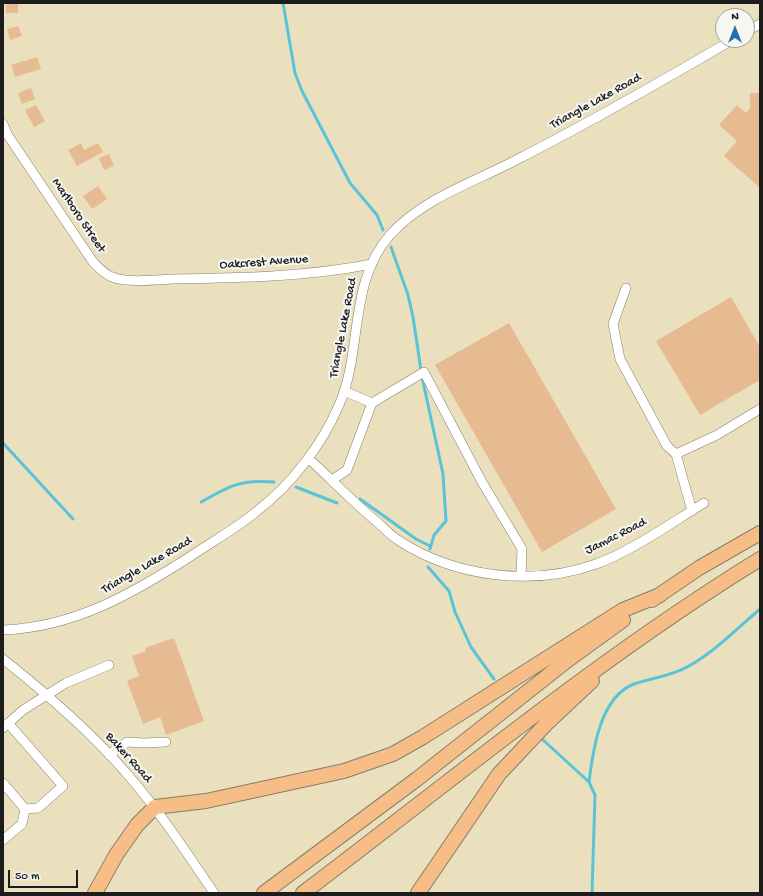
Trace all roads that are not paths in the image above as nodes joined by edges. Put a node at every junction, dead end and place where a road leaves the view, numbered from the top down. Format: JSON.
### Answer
{"nodes":[{"id":1,"x":718,"y":48,"type":"edge"},
{"id":2,"x":3,"y":124,"type":"edge"},
{"id":3,"x":372,"y":264,"type":"junction"},
{"id":4,"x":158,"y":280,"type":"joint"},
{"id":5,"x":626,"y":288,"type":"dead end"},
{"id":6,"x":344,"y":391,"type":"junction"},
{"id":7,"x":375,"y":401,"type":"junction"},
{"id":8,"x":760,"y":409,"type":"edge"},
{"id":9,"x":676,"y":454,"type":"junction"},
{"id":10,"x":308,"y":458,"type":"junction"},
{"id":11,"x":332,"y":480,"type":"junction"},
{"id":12,"x":704,"y":503,"type":"dead end"},
{"id":13,"x":692,"y":511,"type":"junction"},
{"id":14,"x":760,"y":533,"type":"edge"},
{"id":15,"x":760,"y":559,"type":"edge"},
{"id":16,"x":521,"y":576,"type":"junction"},
{"id":17,"x":660,"y":595,"type":"junction"},
{"id":18,"x":3,"y":630,"type":"edge"},
{"id":19,"x":636,"y":639,"type":"junction"},
{"id":20,"x":3,"y":659,"type":"edge"},
{"id":21,"x":109,"y":665,"type":"dead end"},
{"id":22,"x":47,"y":695,"type":"junction"},
{"id":23,"x":6,"y":726,"type":"edge"},
{"id":24,"x":166,"y":742,"type":"dead end"},
{"id":25,"x":109,"y":755,"type":"junction"},
{"id":26,"x":3,"y":783,"type":"edge"},
{"id":27,"x":155,"y":807,"type":"junction"},
{"id":28,"x":25,"y":809,"type":"junction"},
{"id":29,"x":3,"y":840,"type":"edge"},
{"id":30,"x":95,"y":893,"type":"edge"},
{"id":31,"x":214,"y":893,"type":"edge"},
{"id":32,"x":264,"y":893,"type":"edge"},
{"id":33,"x":304,"y":893,"type":"edge"},
{"id":34,"x":418,"y":893,"type":"edge"}],
"edges":[{"from":1,"to":3,"type":"street","name":"Triangle Lake Road"},
{"from":2,"to":4,"type":"street","name":"Marlboro Street"},
{"from":3,"to":4,"type":"street","name":"Oakcrest Avenue"},
{"from":3,"to":6,"type":"street","name":"Triangle Lake Road"},
{"from":5,"to":9,"type":"street"},
{"from":6,"to":7,"type":"street"},
{"from":6,"to":10,"type":"street","name":"Triangle Lake Road"},
{"from":7,"to":11,"type":"street"},
{"from":7,"to":16,"type":"street"},
{"from":8,"to":9,"type":"street"},
{"from":9,"to":13,"type":"street"},
{"from":10,"to":11,"type":"street","name":"Jamac Road"},
{"from":10,"to":18,"type":"street","name":"Triangle Lake Road"},
{"from":11,"to":16,"type":"street","name":"Jamac Road"},
{"from":12,"to":13,"type":"street","name":"Jamac Road"},
{"from":13,"to":16,"type":"street","name":"Jamac Road"},
{"from":14,"to":17,"type":"highway"},
{"from":15,"to":19,"type":"highway"},
{"from":17,"to":27,"type":"highway"},
{"from":17,"to":32,"type":"highway"},
{"from":19,"to":33,"type":"highway"},
{"from":19,"to":34,"type":"highway"},
{"from":20,"to":22,"type":"street","name":"Baker Road"},
{"from":21,"to":22,"type":"street"},
{"from":22,"to":23,"type":"street"},
{"from":22,"to":25,"type":"street","name":"Baker Road"},
{"from":23,"to":28,"type":"street"},
{"from":24,"to":25,"type":"street"},
{"from":25,"to":27,"type":"street","name":"Baker Road"},
{"from":26,"to":28,"type":"street"},
{"from":27,"to":30,"type":"highway"},
{"from":27,"to":31,"type":"street","name":"Baker Road"},
{"from":28,"to":29,"type":"street"}]}
